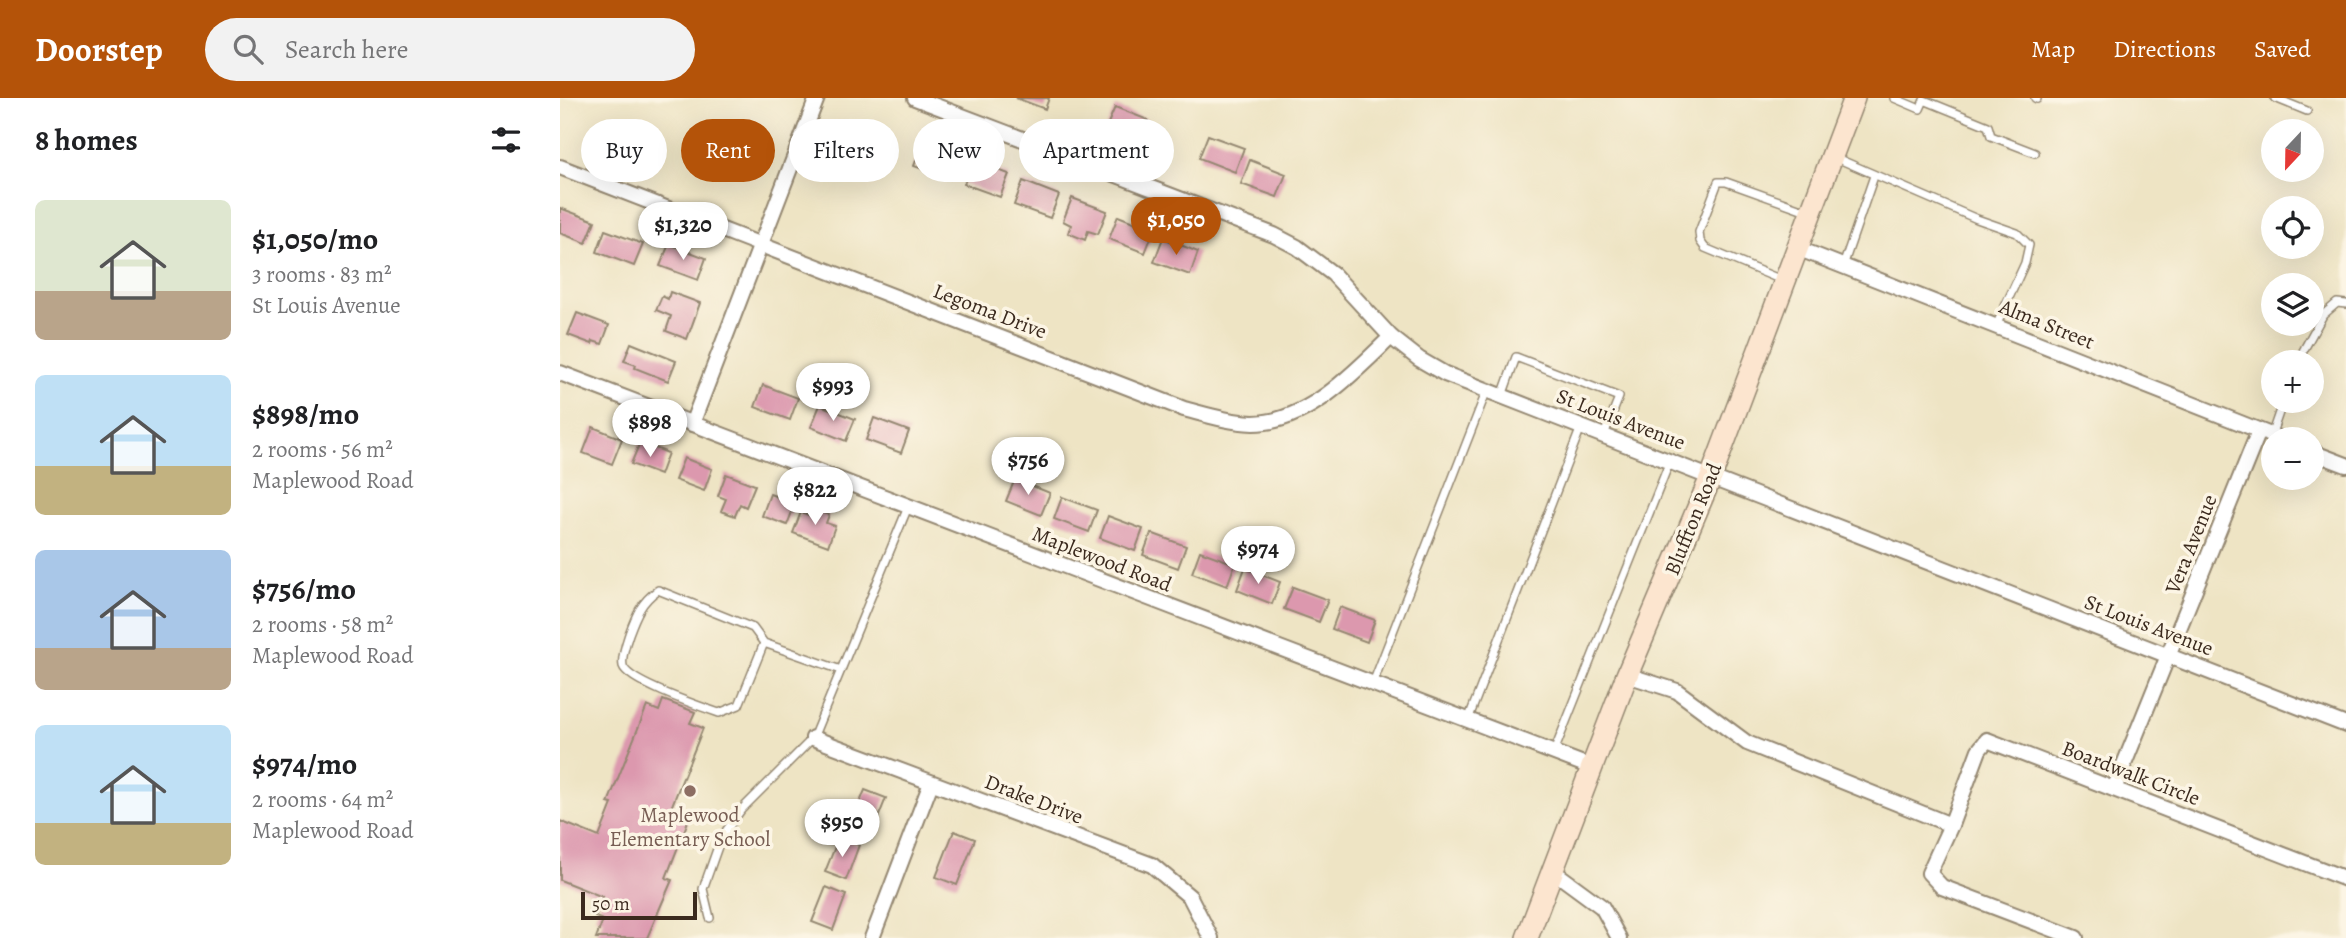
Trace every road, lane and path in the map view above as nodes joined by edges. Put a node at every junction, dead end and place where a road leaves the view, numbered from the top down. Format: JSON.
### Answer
{"nodes":[{"id":1,"x":817,"y":98,"type":"edge"},
{"id":2,"x":915,"y":98,"type":"edge"},
{"id":3,"x":1854,"y":98,"type":"edge"},
{"id":4,"x":1894,"y":98,"type":"edge"},
{"id":5,"x":2275,"y":98,"type":"edge"},
{"id":6,"x":2307,"y":111,"type":"dead end"},
{"id":7,"x":2035,"y":153,"type":"dead end"},
{"id":8,"x":1832,"y":156,"type":"junction"},
{"id":9,"x":560,"y":167,"type":"edge"},
{"id":10,"x":1874,"y":176,"type":"junction"},
{"id":11,"x":1811,"y":212,"type":"junction"},
{"id":12,"x":760,"y":243,"type":"junction"},
{"id":13,"x":1797,"y":248,"type":"junction"},
{"id":14,"x":1843,"y":266,"type":"junction"},
{"id":15,"x":1784,"y":281,"type":"junction"},
{"id":16,"x":2346,"y":304,"type":"edge"},
{"id":17,"x":1996,"y":327,"type":"junction"},
{"id":18,"x":1391,"y":337,"type":"junction"},
{"id":19,"x":2304,"y":350,"type":"edge"},
{"id":20,"x":560,"y":373,"type":"edge"},
{"id":21,"x":1487,"y":390,"type":"junction"},
{"id":22,"x":1502,"y":396,"type":"junction"},
{"id":23,"x":692,"y":424,"type":"junction"},
{"id":24,"x":1581,"y":427,"type":"junction"},
{"id":25,"x":2261,"y":431,"type":"edge"},
{"id":26,"x":1604,"y":435,"type":"junction"},
{"id":27,"x":2261,"y":454,"type":"edge"},
{"id":28,"x":2324,"y":457,"type":"edge"},
{"id":29,"x":1670,"y":461,"type":"junction"},
{"id":30,"x":2346,"y":465,"type":"edge"},
{"id":31,"x":1711,"y":477,"type":"junction"},
{"id":32,"x":908,"y":507,"type":"junction"},
{"id":33,"x":764,"y":643,"type":"junction"},
{"id":34,"x":2168,"y":655,"type":"junction"},
{"id":35,"x":841,"y":670,"type":"junction"},
{"id":36,"x":1627,"y":675,"type":"junction"},
{"id":37,"x":1373,"y":684,"type":"junction"},
{"id":38,"x":1468,"y":720,"type":"junction"},
{"id":39,"x":2346,"y":726,"type":"edge"},
{"id":40,"x":813,"y":738,"type":"junction"},
{"id":41,"x":1554,"y":753,"type":"junction"},
{"id":42,"x":1591,"y":767,"type":"junction"},
{"id":43,"x":931,"y":782,"type":"junction"},
{"id":44,"x":2114,"y":789,"type":"junction"},
{"id":45,"x":1951,"y":825,"type":"junction"},
{"id":46,"x":1553,"y":871,"type":"junction"},
{"id":47,"x":2346,"y":879,"type":"edge"},
{"id":48,"x":710,"y":918,"type":"dead end"},
{"id":49,"x":872,"y":938,"type":"edge"},
{"id":50,"x":1211,"y":938,"type":"edge"},
{"id":51,"x":1527,"y":938,"type":"edge"},
{"id":52,"x":1619,"y":938,"type":"edge"},
{"id":53,"x":2076,"y":938,"type":"edge"}],
"edges":[{"from":1,"to":12,"type":"street"},
{"from":2,"to":18,"type":"street","name":"St Louis Avenue"},
{"from":3,"to":8,"type":"main road","name":"Bluffton Road"},
{"from":4,"to":7,"type":"lane"},
{"from":5,"to":6,"type":"lane"},
{"from":8,"to":10,"type":"lane"},
{"from":8,"to":11,"type":"main road","name":"Bluffton Road"},
{"from":9,"to":12,"type":"street","name":"Legoma Drive"},
{"from":10,"to":14,"type":"lane"},
{"from":10,"to":17,"type":"lane"},
{"from":11,"to":13,"type":"main road","name":"Bluffton Road"},
{"from":11,"to":15,"type":"lane"},
{"from":12,"to":18,"type":"street","name":"Legoma Drive"},
{"from":12,"to":23,"type":"street"},
{"from":13,"to":14,"type":"street","name":"Alma Street"},
{"from":13,"to":15,"type":"main road","name":"Bluffton Road"},
{"from":14,"to":17,"type":"street","name":"Alma Street"},
{"from":15,"to":31,"type":"main road","name":"Bluffton Road"},
{"from":16,"to":19,"type":"lane"},
{"from":17,"to":25,"type":"street","name":"Alma Street"},
{"from":18,"to":21,"type":"street","name":"St Louis Avenue"},
{"from":20,"to":23,"type":"street","name":"Maplewood Road"},
{"from":21,"to":22,"type":"street","name":"St Louis Avenue"},
{"from":21,"to":37,"type":"lane"},
{"from":22,"to":24,"type":"street","name":"St Louis Avenue"},
{"from":22,"to":26,"type":"lane"},
{"from":23,"to":32,"type":"street","name":"Maplewood Road"},
{"from":24,"to":26,"type":"street","name":"St Louis Avenue"},
{"from":24,"to":38,"type":"lane"},
{"from":26,"to":29,"type":"street","name":"St Louis Avenue"},
{"from":27,"to":34,"type":"street","name":"Vera Avenue"},
{"from":28,"to":30,"type":"street"},
{"from":29,"to":31,"type":"street","name":"St Louis Avenue"},
{"from":29,"to":41,"type":"lane"},
{"from":31,"to":34,"type":"street","name":"St Louis Avenue"},
{"from":31,"to":36,"type":"main road","name":"Bluffton Road"},
{"from":32,"to":35,"type":"lane"},
{"from":32,"to":37,"type":"street","name":"Maplewood Road"},
{"from":33,"to":33,"type":"lane"},
{"from":33,"to":35,"type":"lane"},
{"from":34,"to":39,"type":"street","name":"St Louis Avenue"},
{"from":34,"to":44,"type":"street","name":"Vera Avenue"},
{"from":35,"to":40,"type":"lane"},
{"from":36,"to":42,"type":"main road","name":"Bluffton Road"},
{"from":36,"to":45,"type":"street"},
{"from":37,"to":38,"type":"street","name":"Maplewood Road"},
{"from":38,"to":41,"type":"street","name":"Maplewood Road"},
{"from":40,"to":43,"type":"street","name":"Drake Drive"},
{"from":40,"to":48,"type":"lane"},
{"from":41,"to":42,"type":"street","name":"Maplewood Road"},
{"from":42,"to":46,"type":"main road","name":"Bluffton Road"},
{"from":43,"to":49,"type":"street"},
{"from":43,"to":50,"type":"street","name":"Drake Drive"},
{"from":44,"to":45,"type":"street","name":"Boardwalk Circle"},
{"from":44,"to":47,"type":"street","name":"Boardwalk Circle"},
{"from":45,"to":53,"type":"street","name":"Boardwalk Circle"},
{"from":46,"to":51,"type":"main road","name":"Bluffton Road"},
{"from":46,"to":52,"type":"street"}]}
